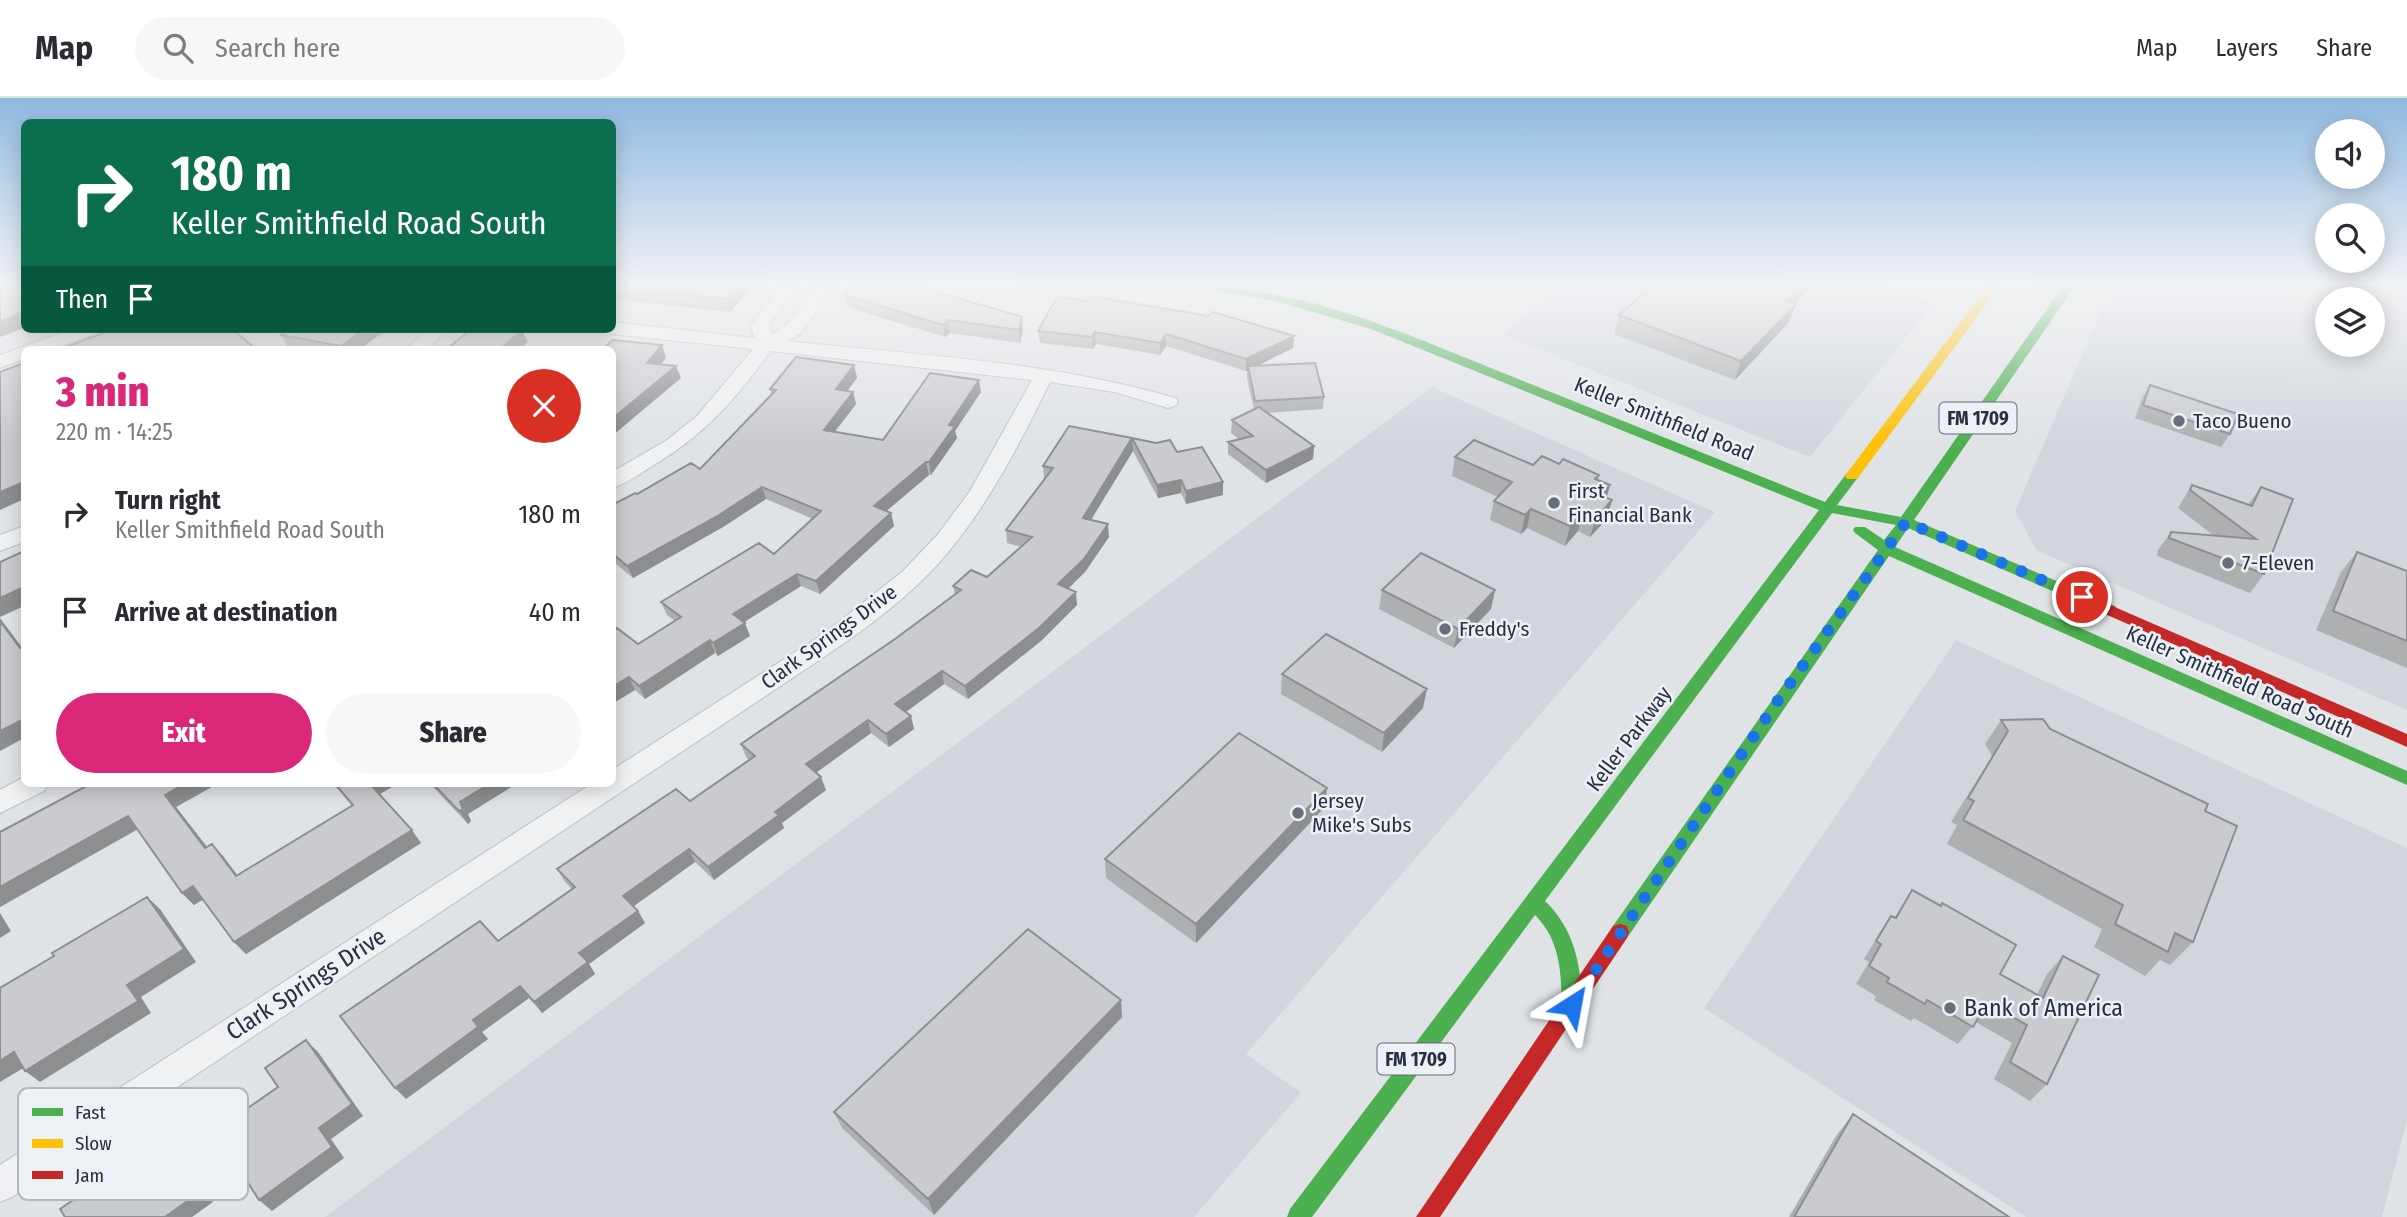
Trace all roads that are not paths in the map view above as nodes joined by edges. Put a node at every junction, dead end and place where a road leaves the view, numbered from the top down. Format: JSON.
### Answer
{"nodes":[{"id":1,"x":64,"y":338,"type":"edge"},
{"id":2,"x":699,"y":338,"type":"edge"},
{"id":3,"x":763,"y":338,"type":"edge"},
{"id":4,"x":779,"y":338,"type":"edge"},
{"id":5,"x":1407,"y":338,"type":"edge"},
{"id":6,"x":1955,"y":338,"type":"edge"},
{"id":7,"x":2033,"y":338,"type":"edge"},
{"id":8,"x":44,"y":346,"type":"edge"},
{"id":9,"x":765,"y":346,"type":"junction"},
{"id":10,"x":21,"y":354,"type":"edge"},
{"id":11,"x":0,"y":362,"type":"edge"},
{"id":12,"x":1044,"y":375,"type":"junction"},
{"id":13,"x":1168,"y":402,"type":"dead end"},
{"id":14,"x":616,"y":479,"type":"edge"},
{"id":15,"x":1828,"y":508,"type":"junction"},
{"id":16,"x":1906,"y":522,"type":"junction"},
{"id":17,"x":21,"y":534,"type":"edge"},
{"id":18,"x":0,"y":544,"type":"edge"},
{"id":19,"x":1888,"y":549,"type":"junction"},
{"id":20,"x":2407,"y":741,"type":"edge"},
{"id":21,"x":2407,"y":778,"type":"edge"},
{"id":22,"x":616,"y":781,"type":"edge"},
{"id":23,"x":28,"y":787,"type":"edge"},
{"id":24,"x":607,"y":787,"type":"edge"},
{"id":25,"x":0,"y":802,"type":"edge"},
{"id":26,"x":1534,"y":902,"type":"junction"},
{"id":27,"x":1572,"y":1005,"type":"junction"},
{"id":28,"x":148,"y":1088,"type":"edge"},
{"id":29,"x":18,"y":1173,"type":"edge"},
{"id":30,"x":0,"y":1185,"type":"edge"},
{"id":31,"x":1298,"y":1217,"type":"edge"},
{"id":32,"x":1427,"y":1217,"type":"edge"}],
"edges":[{"from":1,"to":8,"type":"street"},
{"from":2,"to":9,"type":"street"},
{"from":3,"to":9,"type":"street"},
{"from":4,"to":9,"type":"street"},
{"from":5,"to":15,"type":"main road","name":"Keller Smithfield Road"},
{"from":6,"to":15,"type":"main road","name":"Keller Parkway","number":"FM 1709"},
{"from":7,"to":16,"type":"main road","number":"FM 1709"},
{"from":9,"to":12,"type":"street"},
{"from":9,"to":14,"type":"street"},
{"from":10,"to":11,"type":"street"},
{"from":12,"to":13,"type":"street"},
{"from":12,"to":22,"type":"street","name":"Clark Springs Drive"},
{"from":15,"to":16,"type":"main road","name":"Keller Smithfield Road South"},
{"from":15,"to":19,"type":"main road","name":"Keller Smithfield Road South"},
{"from":15,"to":26,"type":"main road","name":"Keller Parkway","number":"FM 1709"},
{"from":16,"to":19,"type":"main road","number":"FM 1709"},
{"from":16,"to":20,"type":"main road","name":"Keller Smithfield Road South"},
{"from":17,"to":18,"type":"street"},
{"from":19,"to":21,"type":"main road","name":"Keller Smithfield Road South"},
{"from":19,"to":27,"type":"main road","number":"FM 1709"},
{"from":23,"to":25,"type":"street"},
{"from":24,"to":28,"type":"street","name":"Clark Springs Drive"},
{"from":26,"to":27,"type":"main road"},
{"from":26,"to":31,"type":"main road","name":"Keller Parkway","number":"FM 1709"},
{"from":27,"to":32,"type":"main road","number":"FM 1709"},
{"from":29,"to":30,"type":"street","name":"Clark Springs Drive"}]}
